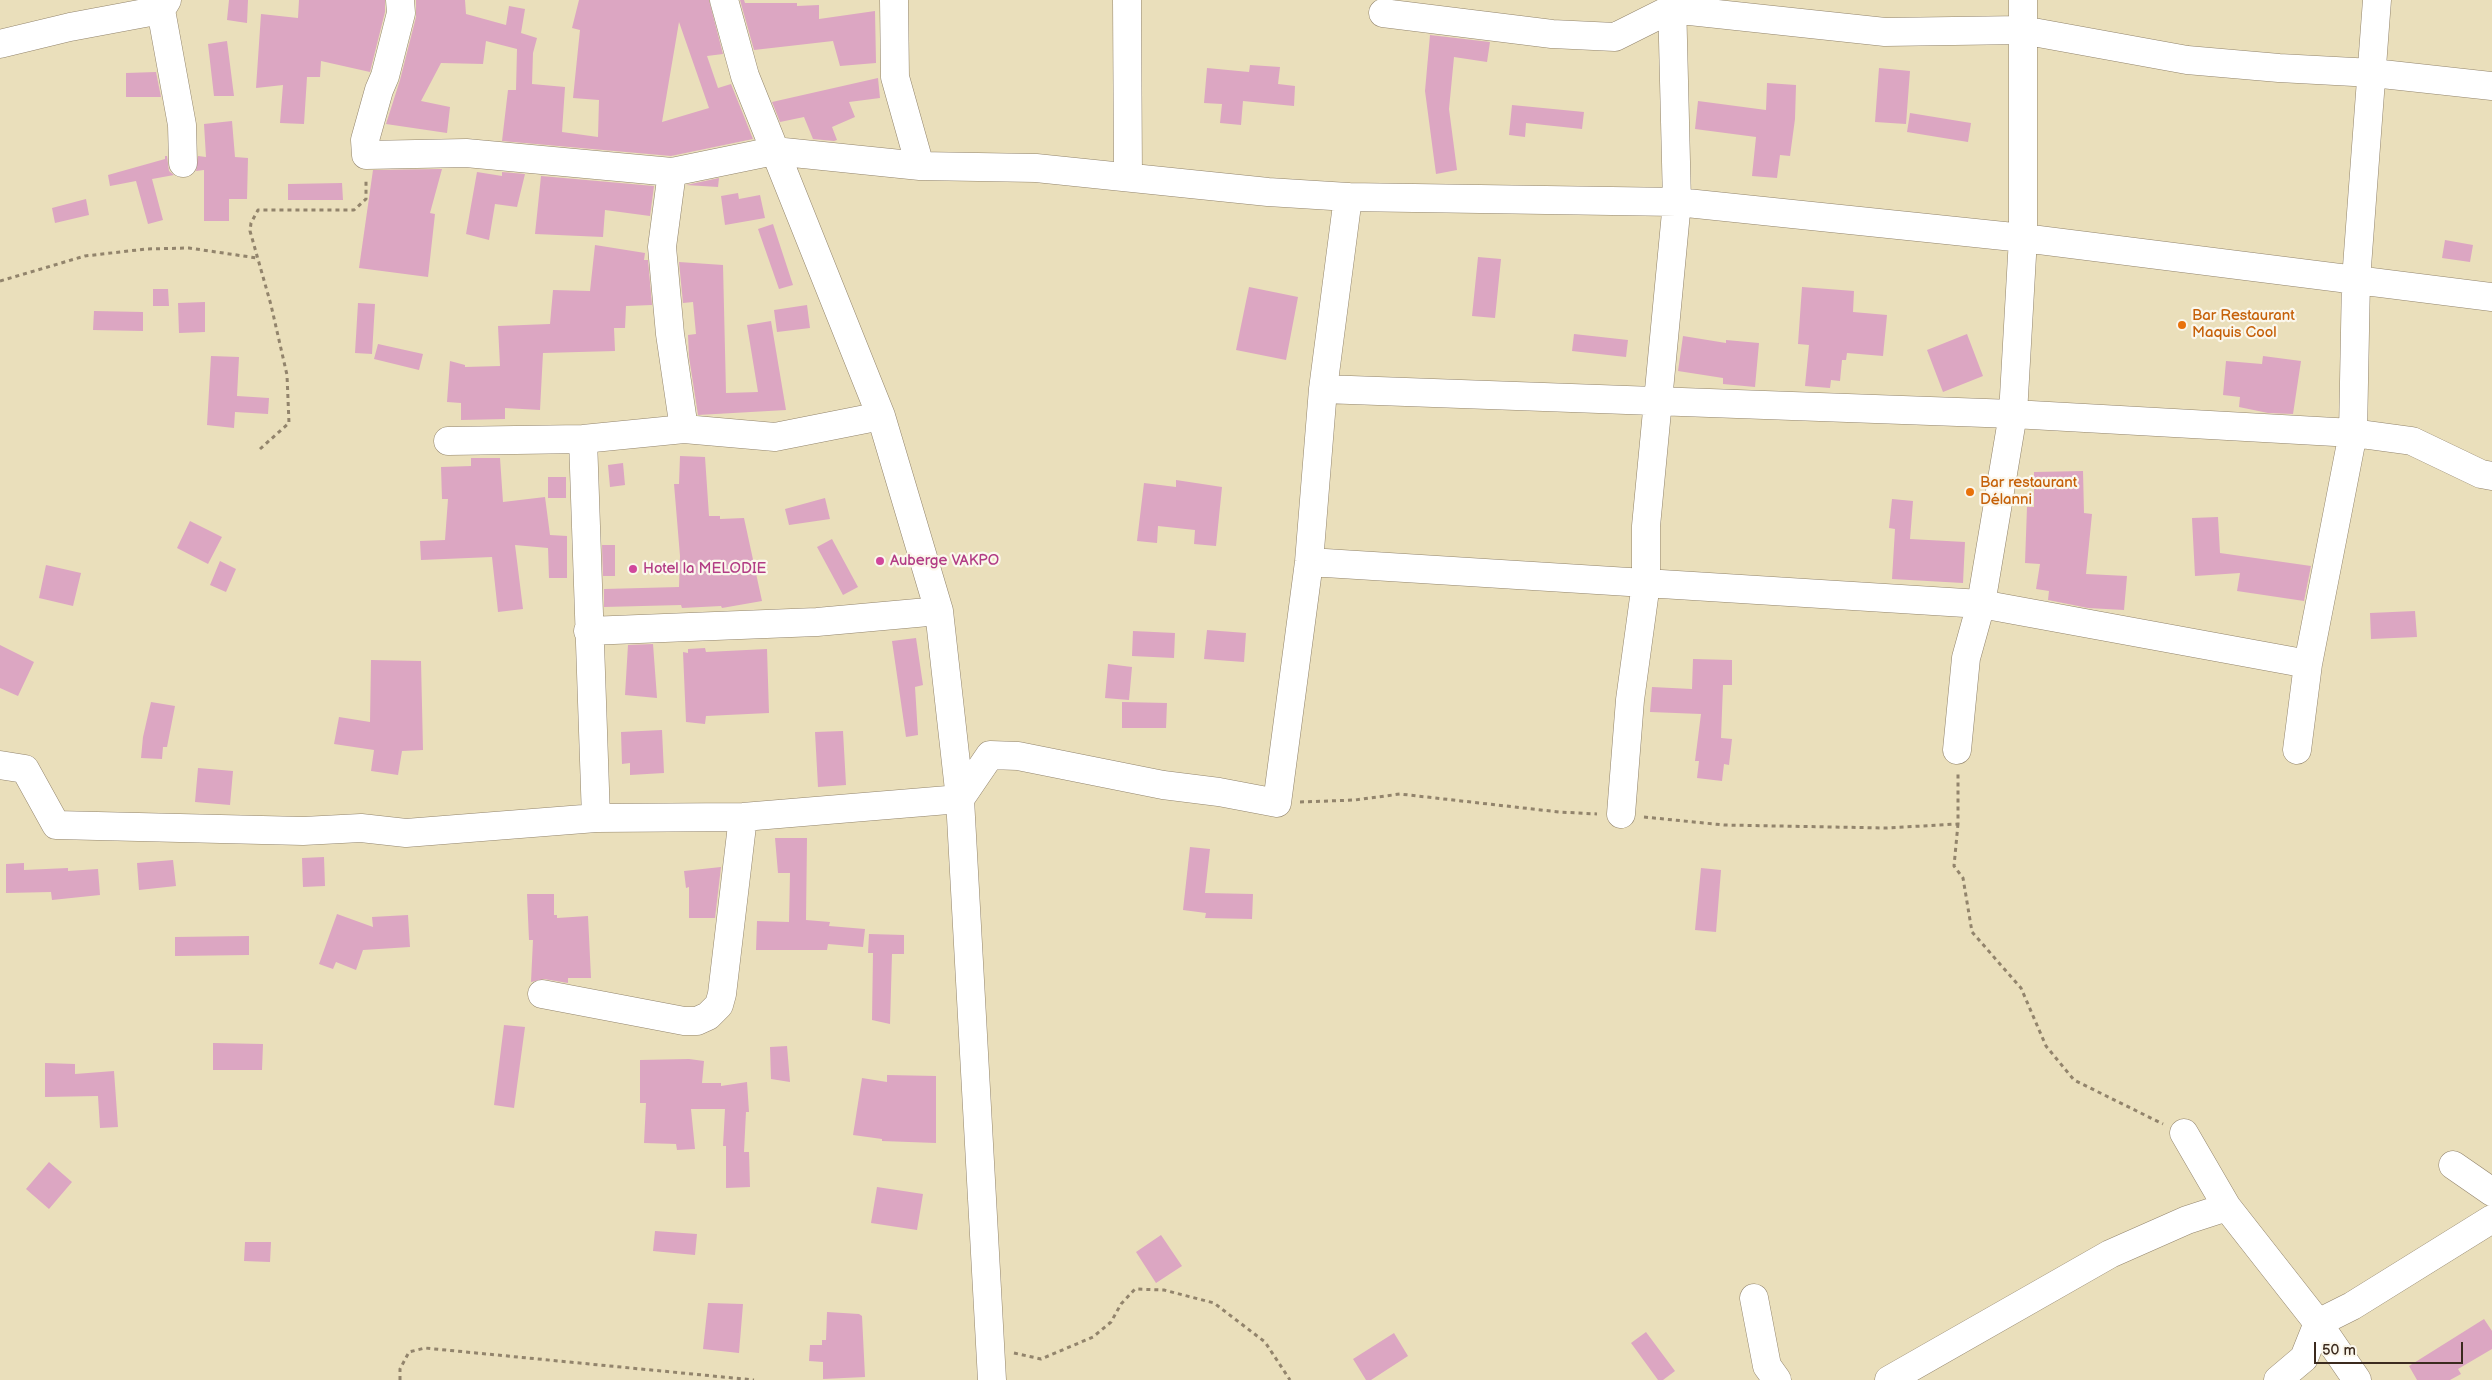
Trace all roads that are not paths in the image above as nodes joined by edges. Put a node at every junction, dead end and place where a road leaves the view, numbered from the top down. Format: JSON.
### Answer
{"nodes":[{"id":1,"x":400,"y":0,"type":"edge"},
{"id":2,"x":724,"y":0,"type":"edge"},
{"id":3,"x":894,"y":0,"type":"edge"},
{"id":4,"x":1127,"y":0,"type":"edge"},
{"id":5,"x":2023,"y":0,"type":"edge"},
{"id":6,"x":2377,"y":0,"type":"edge"},
{"id":7,"x":163,"y":3,"type":"edge"},
{"id":8,"x":1672,"y":4,"type":"edge"},
{"id":9,"x":1383,"y":13,"type":"dead end"},
{"id":10,"x":2022,"y":30,"type":"junction"},
{"id":11,"x":0,"y":44,"type":"edge"},
{"id":12,"x":2373,"y":73,"type":"junction"},
{"id":13,"x":2492,"y":86,"type":"edge"},
{"id":14,"x":774,"y":151,"type":"junction"},
{"id":15,"x":182,"y":163,"type":"dead end"},
{"id":16,"x":920,"y":166,"type":"junction"},
{"id":17,"x":672,"y":172,"type":"junction"},
{"id":18,"x":1128,"y":177,"type":"junction"},
{"id":19,"x":1348,"y":198,"type":"junction"},
{"id":20,"x":1677,"y":202,"type":"junction"},
{"id":21,"x":2023,"y":238,"type":"junction"},
{"id":22,"x":2356,"y":280,"type":"junction"},
{"id":23,"x":2492,"y":296,"type":"edge"},
{"id":24,"x":1323,"y":388,"type":"junction"},
{"id":25,"x":1658,"y":402,"type":"junction"},
{"id":26,"x":2013,"y":414,"type":"junction"},
{"id":27,"x":881,"y":416,"type":"junction"},
{"id":28,"x":684,"y":429,"type":"junction"},
{"id":29,"x":2353,"y":433,"type":"junction"},
{"id":30,"x":584,"y":439,"type":"junction"},
{"id":31,"x":448,"y":441,"type":"dead end"},
{"id":32,"x":2492,"y":476,"type":"edge"},
{"id":33,"x":1309,"y":562,"type":"junction"},
{"id":34,"x":1646,"y":583,"type":"junction"},
{"id":35,"x":1981,"y":604,"type":"junction"},
{"id":36,"x":939,"y":611,"type":"junction"},
{"id":37,"x":588,"y":631,"type":"junction"},
{"id":38,"x":2308,"y":664,"type":"junction"},
{"id":39,"x":1958,"y":750,"type":"road end"},
{"id":40,"x":2297,"y":750,"type":"dead end"},
{"id":41,"x":0,"y":765,"type":"edge"},
{"id":42,"x":960,"y":799,"type":"junction"},
{"id":43,"x":1621,"y":814,"type":"road end"},
{"id":44,"x":744,"y":817,"type":"junction"},
{"id":45,"x":596,"y":818,"type":"junction"},
{"id":46,"x":542,"y":994,"type":"dead end"},
{"id":47,"x":2184,"y":1133,"type":"road end"},
{"id":48,"x":2453,"y":1165,"type":"dead end"},
{"id":49,"x":2492,"y":1192,"type":"edge"},
{"id":50,"x":2227,"y":1207,"type":"junction"},
{"id":51,"x":2492,"y":1219,"type":"edge"},
{"id":52,"x":1754,"y":1298,"type":"dead end"},
{"id":53,"x":2318,"y":1323,"type":"junction"},
{"id":54,"x":992,"y":1380,"type":"edge"},
{"id":55,"x":1777,"y":1380,"type":"edge"},
{"id":56,"x":1889,"y":1380,"type":"edge"},
{"id":57,"x":2278,"y":1380,"type":"edge"},
{"id":58,"x":2357,"y":1380,"type":"edge"}],
"edges":[{"from":1,"to":17,"type":"street"},
{"from":2,"to":14,"type":"street"},
{"from":3,"to":16,"type":"street"},
{"from":4,"to":18,"type":"street"},
{"from":5,"to":10,"type":"street"},
{"from":6,"to":12,"type":"street"},
{"from":7,"to":11,"type":"street"},
{"from":7,"to":15,"type":"street"},
{"from":8,"to":9,"type":"street"},
{"from":8,"to":10,"type":"street"},
{"from":8,"to":20,"type":"street"},
{"from":10,"to":12,"type":"street"},
{"from":10,"to":21,"type":"street"},
{"from":12,"to":13,"type":"street"},
{"from":12,"to":22,"type":"street"},
{"from":14,"to":16,"type":"street"},
{"from":14,"to":17,"type":"street"},
{"from":14,"to":27,"type":"street"},
{"from":16,"to":18,"type":"street"},
{"from":17,"to":28,"type":"street"},
{"from":18,"to":19,"type":"street"},
{"from":19,"to":20,"type":"street"},
{"from":19,"to":24,"type":"street"},
{"from":20,"to":21,"type":"street"},
{"from":20,"to":25,"type":"street"},
{"from":21,"to":22,"type":"street"},
{"from":21,"to":26,"type":"street"},
{"from":22,"to":23,"type":"street"},
{"from":22,"to":29,"type":"street"},
{"from":24,"to":25,"type":"street"},
{"from":24,"to":33,"type":"street"},
{"from":25,"to":26,"type":"street"},
{"from":25,"to":34,"type":"street"},
{"from":26,"to":29,"type":"street"},
{"from":26,"to":35,"type":"street"},
{"from":27,"to":28,"type":"street"},
{"from":27,"to":36,"type":"street"},
{"from":28,"to":30,"type":"street"},
{"from":29,"to":32,"type":"street"},
{"from":29,"to":38,"type":"street"},
{"from":30,"to":31,"type":"street"},
{"from":30,"to":37,"type":"street"},
{"from":33,"to":34,"type":"street"},
{"from":33,"to":42,"type":"street"},
{"from":34,"to":35,"type":"street"},
{"from":34,"to":43,"type":"street"},
{"from":35,"to":38,"type":"street"},
{"from":35,"to":39,"type":"street"},
{"from":36,"to":37,"type":"street"},
{"from":36,"to":42,"type":"street"},
{"from":37,"to":45,"type":"street"},
{"from":38,"to":40,"type":"street"},
{"from":41,"to":45,"type":"street"},
{"from":42,"to":44,"type":"street"},
{"from":42,"to":54,"type":"street"},
{"from":44,"to":45,"type":"street"},
{"from":44,"to":46,"type":"street"},
{"from":47,"to":50,"type":"street"},
{"from":48,"to":49,"type":"street"},
{"from":50,"to":53,"type":"street"},
{"from":50,"to":56,"type":"street"},
{"from":51,"to":53,"type":"street"},
{"from":52,"to":55,"type":"street"},
{"from":53,"to":57,"type":"street"},
{"from":53,"to":58,"type":"street"}]}
